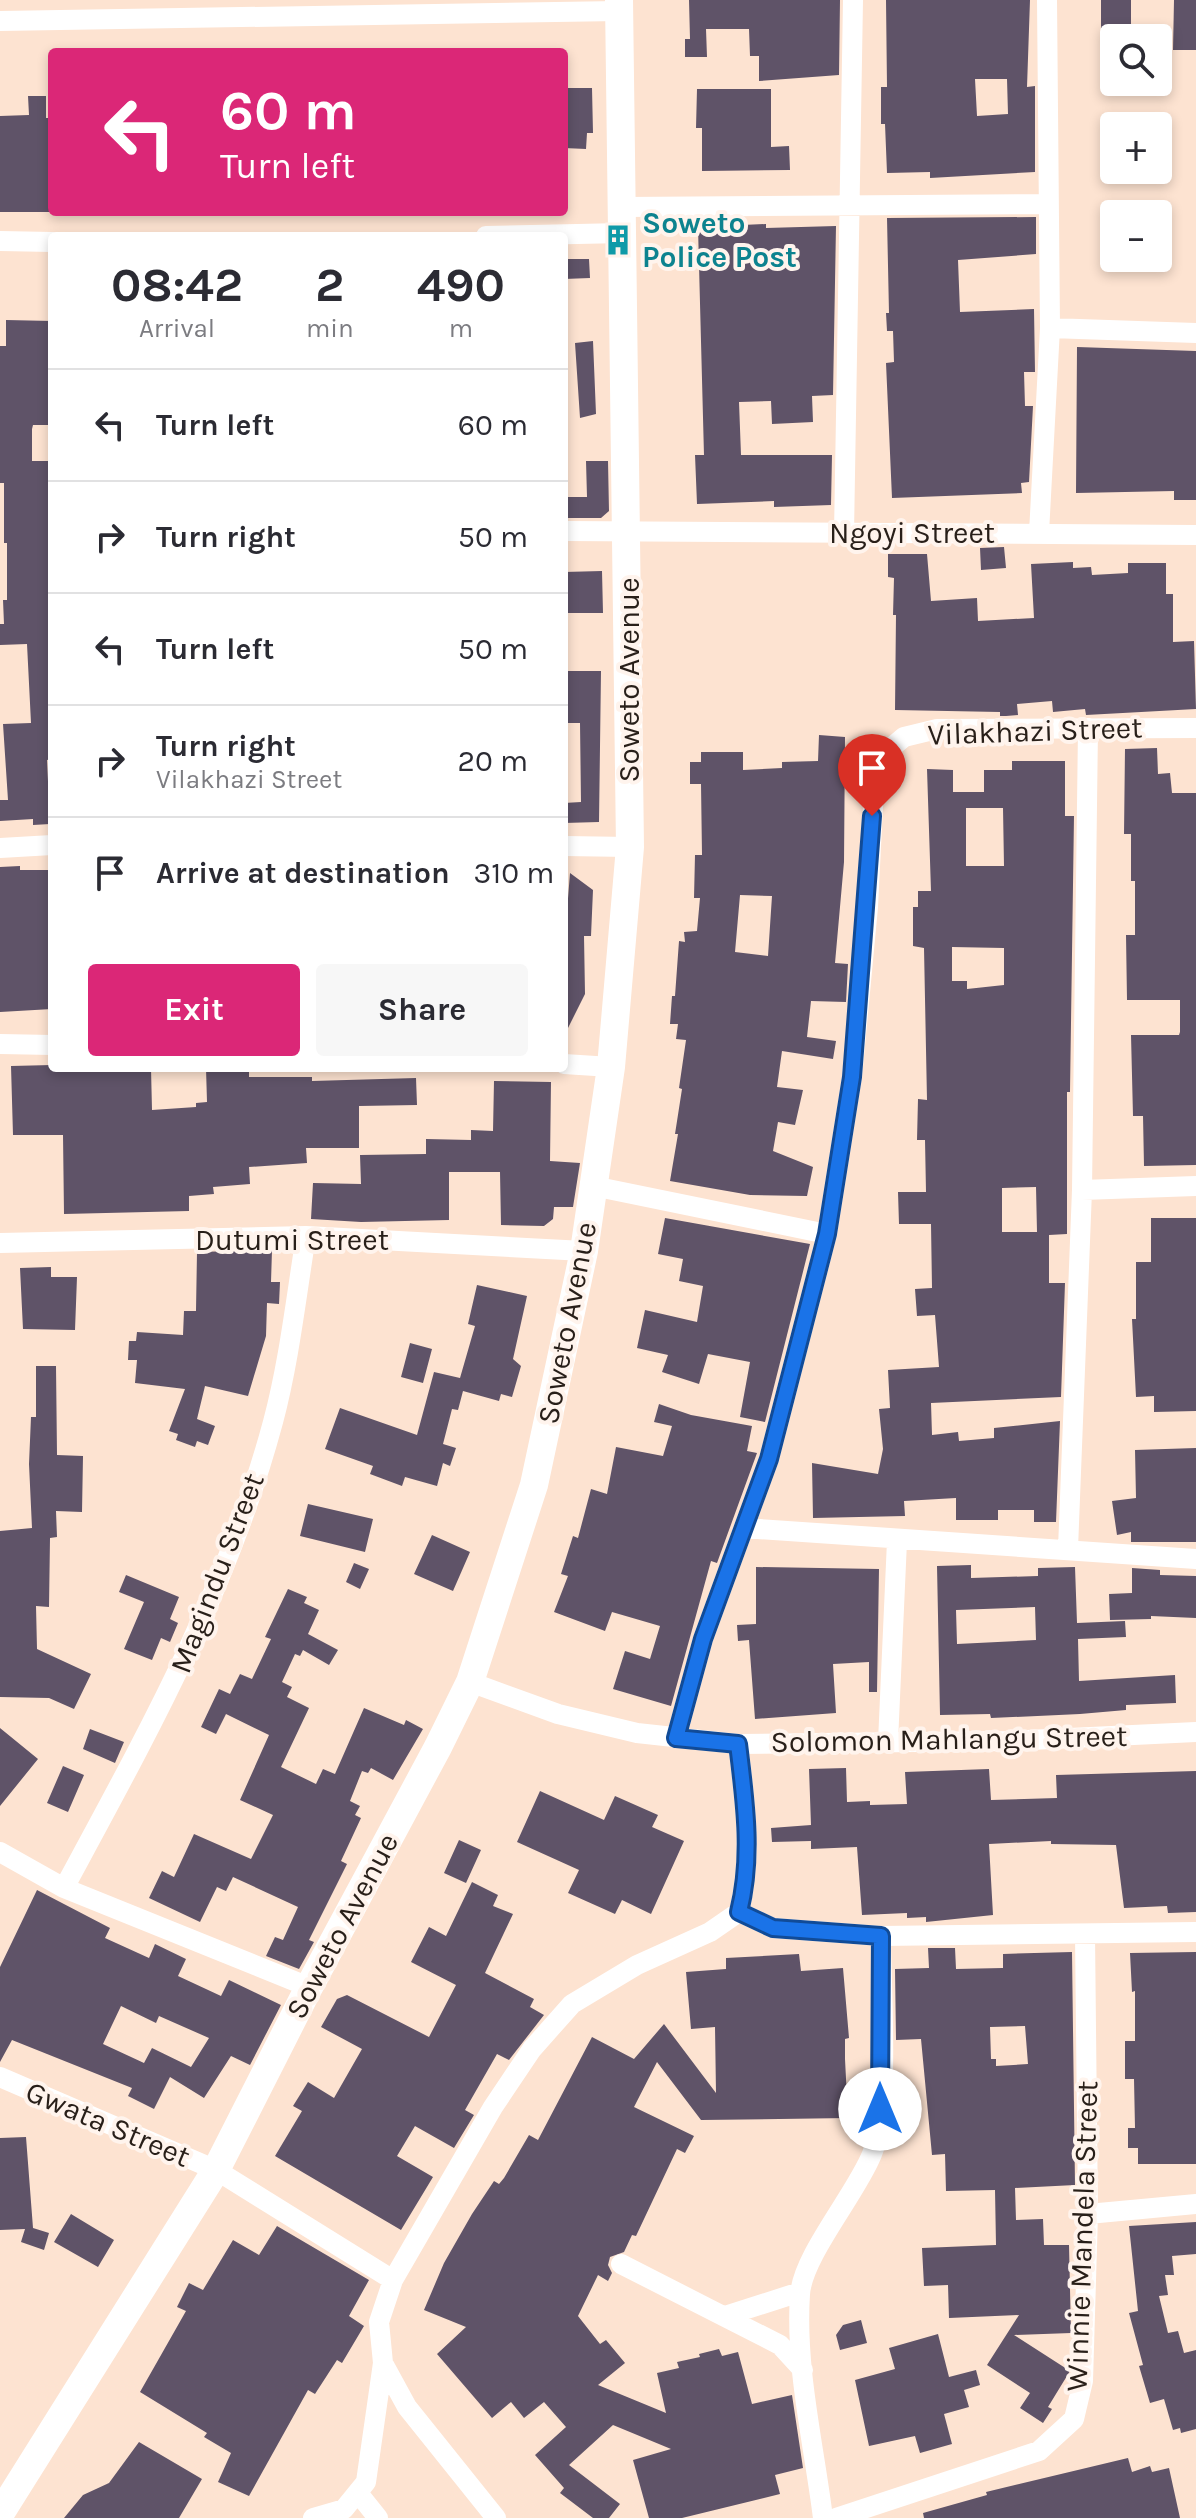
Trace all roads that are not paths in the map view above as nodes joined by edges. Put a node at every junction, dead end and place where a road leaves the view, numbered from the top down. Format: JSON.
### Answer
{"nodes":[{"id":1,"x":853,"y":0,"type":"edge"},
{"id":2,"x":1047,"y":0,"type":"edge"},
{"id":3,"x":619,"y":5,"type":"edge"},
{"id":4,"x":261,"y":8,"type":"edge"},
{"id":5,"x":0,"y":21,"type":"edge"},
{"id":6,"x":1048,"y":204,"type":"junction"},
{"id":7,"x":849,"y":205,"type":"junction"},
{"id":8,"x":623,"y":220,"type":"junction"},
{"id":9,"x":520,"y":232,"type":"edge"},
{"id":10,"x":0,"y":241,"type":"edge"},
{"id":11,"x":48,"y":242,"type":"edge"},
{"id":12,"x":1050,"y":328,"type":"junction"},
{"id":13,"x":1196,"y":333,"type":"edge"},
{"id":14,"x":628,"y":530,"type":"junction"},
{"id":15,"x":568,"y":531,"type":"edge"},
{"id":16,"x":1039,"y":533,"type":"junction"},
{"id":17,"x":844,"y":534,"type":"junction"},
{"id":18,"x":1196,"y":535,"type":"edge"},
{"id":19,"x":1088,"y":728,"type":"junction"},
{"id":20,"x":1196,"y":728,"type":"edge"},
{"id":21,"x":48,"y":845,"type":"edge"},
{"id":22,"x":568,"y":846,"type":"edge"},
{"id":23,"x":630,"y":847,"type":"junction"},
{"id":24,"x":0,"y":848,"type":"edge"},
{"id":25,"x":0,"y":1044,"type":"edge"},
{"id":26,"x":48,"y":1045,"type":"edge"},
{"id":27,"x":568,"y":1064,"type":"edge"},
{"id":28,"x":611,"y":1067,"type":"junction"},
{"id":29,"x":593,"y":1186,"type":"junction"},
{"id":30,"x":1196,"y":1186,"type":"edge"},
{"id":31,"x":1082,"y":1190,"type":"junction"},
{"id":32,"x":827,"y":1234,"type":"junction"},
{"id":33,"x":306,"y":1236,"type":"junction"},
{"id":34,"x":0,"y":1243,"type":"edge"},
{"id":35,"x":584,"y":1251,"type":"junction"},
{"id":36,"x":744,"y":1528,"type":"junction"},
{"id":37,"x":897,"y":1541,"type":"junction"},
{"id":38,"x":1068,"y":1549,"type":"junction"},
{"id":39,"x":1196,"y":1559,"type":"edge"},
{"id":40,"x":470,"y":1682,"type":"junction"},
{"id":41,"x":1196,"y":1732,"type":"edge"},
{"id":42,"x":676,"y":1738,"type":"junction"},
{"id":43,"x":888,"y":1742,"type":"junction"},
{"id":44,"x":738,"y":1744,"type":"junction"},
{"id":45,"x":0,"y":1852,"type":"edge"},
{"id":46,"x":64,"y":1888,"type":"junction"},
{"id":47,"x":739,"y":1912,"type":"junction"},
{"id":48,"x":1196,"y":1932,"type":"edge"},
{"id":49,"x":1085,"y":1934,"type":"junction"},
{"id":50,"x":881,"y":1936,"type":"junction"},
{"id":51,"x":309,"y":1987,"type":"junction"},
{"id":52,"x":0,"y":2077,"type":"edge"},
{"id":53,"x":216,"y":2170,"type":"junction"},
{"id":54,"x":1196,"y":2204,"type":"edge"},
{"id":55,"x":1088,"y":2214,"type":"junction"},
{"id":56,"x":621,"y":2264,"type":"dead end"},
{"id":57,"x":393,"y":2280,"type":"junction"},
{"id":58,"x":800,"y":2292,"type":"junction"},
{"id":59,"x":725,"y":2316,"type":"junction"},
{"id":60,"x":383,"y":2363,"type":"junction"},
{"id":61,"x":803,"y":2370,"type":"junction"},
{"id":62,"x":358,"y":2493,"type":"junction"},
{"id":63,"x":0,"y":2514,"type":"edge"},
{"id":64,"x":313,"y":2518,"type":"edge"},
{"id":65,"x":378,"y":2518,"type":"edge"},
{"id":66,"x":496,"y":2518,"type":"edge"},
{"id":67,"x":823,"y":2518,"type":"edge"},
{"id":68,"x":836,"y":2518,"type":"edge"}],
"edges":[{"from":1,"to":7,"type":"street"},
{"from":2,"to":6,"type":"street"},
{"from":3,"to":4,"type":"street"},
{"from":3,"to":8,"type":"street","name":"Soweto Avenue"},
{"from":4,"to":5,"type":"street"},
{"from":6,"to":7,"type":"street"},
{"from":6,"to":12,"type":"street"},
{"from":7,"to":8,"type":"street"},
{"from":7,"to":17,"type":"street"},
{"from":8,"to":9,"type":"street"},
{"from":8,"to":14,"type":"street","name":"Soweto Avenue"},
{"from":10,"to":11,"type":"street"},
{"from":12,"to":13,"type":"street"},
{"from":12,"to":16,"type":"street"},
{"from":14,"to":15,"type":"street","name":"Ngoyi Street"},
{"from":14,"to":17,"type":"street","name":"Ngoyi Street"},
{"from":14,"to":23,"type":"street","name":"Soweto Avenue"},
{"from":16,"to":17,"type":"street","name":"Ngoyi Street"},
{"from":16,"to":18,"type":"street","name":"Ngoyi Street"},
{"from":19,"to":20,"type":"street","name":"Vilakhazi Street"},
{"from":19,"to":31,"type":"street"},
{"from":19,"to":32,"type":"street","name":"Vilakhazi Street"},
{"from":21,"to":24,"type":"street"},
{"from":22,"to":23,"type":"street"},
{"from":23,"to":28,"type":"street","name":"Soweto Avenue"},
{"from":25,"to":26,"type":"street"},
{"from":27,"to":28,"type":"street"},
{"from":28,"to":29,"type":"street","name":"Soweto Avenue"},
{"from":29,"to":32,"type":"street"},
{"from":29,"to":35,"type":"street","name":"Soweto Avenue"},
{"from":30,"to":31,"type":"street"},
{"from":31,"to":38,"type":"street"},
{"from":32,"to":36,"type":"street","name":"Vilakhazi Street"},
{"from":33,"to":34,"type":"street","name":"Dutumi Street"},
{"from":33,"to":35,"type":"street","name":"Dutumi Street"},
{"from":33,"to":46,"type":"street","name":"Magindu Street"},
{"from":35,"to":40,"type":"street","name":"Soweto Avenue"},
{"from":36,"to":37,"type":"street"},
{"from":36,"to":42,"type":"street","name":"Vilakhazi Street"},
{"from":37,"to":38,"type":"street"},
{"from":37,"to":43,"type":"street"},
{"from":38,"to":39,"type":"street"},
{"from":40,"to":42,"type":"street","name":"Solomon Mahlangu Street"},
{"from":40,"to":51,"type":"street","name":"Soweto Avenue"},
{"from":41,"to":43,"type":"street","name":"Solomon Mahlangu Street"},
{"from":42,"to":44,"type":"street","name":"Solomon Mahlangu Street"},
{"from":43,"to":44,"type":"street","name":"Solomon Mahlangu Street"},
{"from":44,"to":47,"type":"street"},
{"from":45,"to":46,"type":"street"},
{"from":46,"to":51,"type":"street"},
{"from":47,"to":50,"type":"street"},
{"from":47,"to":57,"type":"street"},
{"from":48,"to":49,"type":"street"},
{"from":49,"to":50,"type":"street"},
{"from":49,"to":55,"type":"street","name":"Winnie Mandela Street"},
{"from":50,"to":58,"type":"street"},
{"from":51,"to":53,"type":"street","name":"Soweto Avenue"},
{"from":52,"to":53,"type":"street","name":"Gwata Street"},
{"from":53,"to":57,"type":"street"},
{"from":53,"to":63,"type":"street","name":"Soweto Avenue"},
{"from":54,"to":55,"type":"street"},
{"from":55,"to":68,"type":"street","name":"Winnie Mandela Street"},
{"from":56,"to":59,"type":"street"},
{"from":57,"to":60,"type":"street"},
{"from":58,"to":59,"type":"street"},
{"from":58,"to":61,"type":"street"},
{"from":59,"to":61,"type":"street"},
{"from":60,"to":62,"type":"street"},
{"from":60,"to":66,"type":"street"},
{"from":61,"to":67,"type":"street"},
{"from":62,"to":64,"type":"street"},
{"from":62,"to":65,"type":"street"}]}
